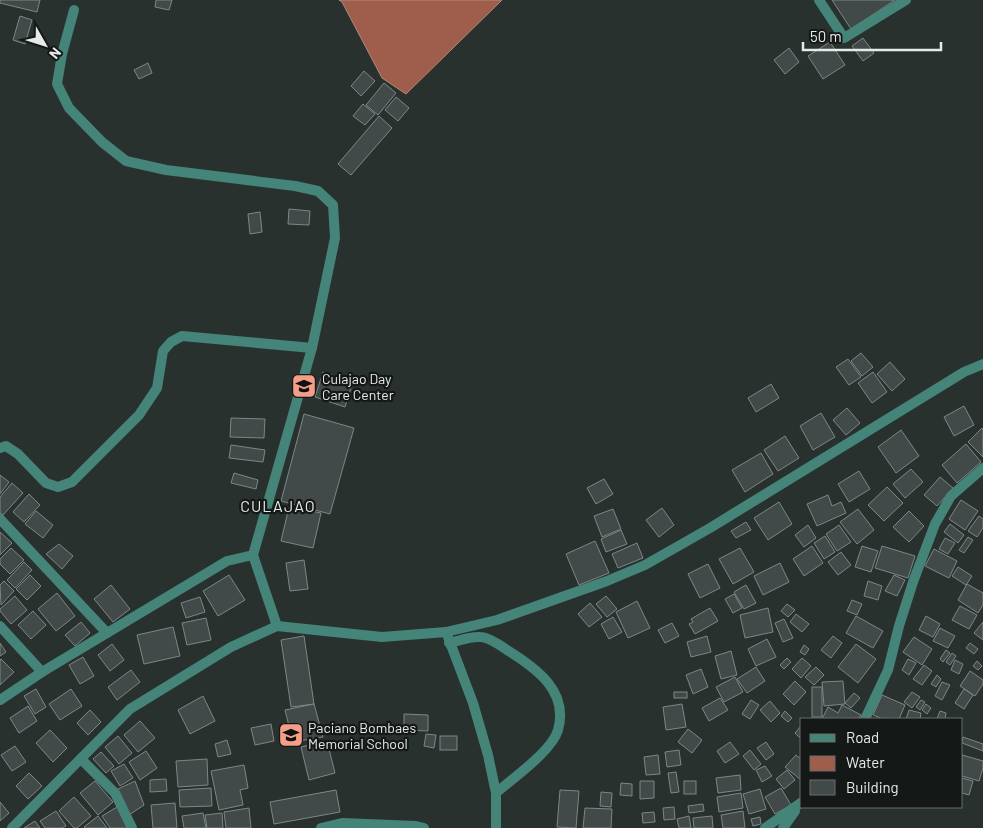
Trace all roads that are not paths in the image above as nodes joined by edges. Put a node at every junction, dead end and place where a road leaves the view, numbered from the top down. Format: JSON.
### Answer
{"nodes":[{"id":1,"x":819,"y":0,"type":"edge"},
{"id":2,"x":906,"y":0,"type":"edge"},
{"id":3,"x":74,"y":10,"type":"dead end"},
{"id":4,"x":312,"y":348,"type":"junction"},
{"id":5,"x":983,"y":364,"type":"edge"},
{"id":6,"x":0,"y":448,"type":"edge"},
{"id":7,"x":983,"y":468,"type":"edge"},
{"id":8,"x":0,"y":519,"type":"edge"},
{"id":9,"x":253,"y":555,"type":"junction"},
{"id":10,"x":0,"y":626,"type":"edge"},
{"id":11,"x":277,"y":626,"type":"junction"},
{"id":12,"x":446,"y":632,"type":"junction"},
{"id":13,"x":107,"y":633,"type":"junction"},
{"id":14,"x":450,"y":643,"type":"junction"},
{"id":15,"x":42,"y":672,"type":"junction"},
{"id":16,"x":0,"y":700,"type":"edge"},
{"id":17,"x":865,"y":718,"type":"edge"},
{"id":18,"x":81,"y":759,"type":"junction"},
{"id":19,"x":496,"y":792,"type":"junction"},
{"id":20,"x":800,"y":804,"type":"edge"},
{"id":21,"x":800,"y":804,"type":"edge"},
{"id":22,"x":12,"y":828,"type":"edge"},
{"id":23,"x":132,"y":828,"type":"edge"},
{"id":24,"x":320,"y":828,"type":"edge"},
{"id":25,"x":424,"y":828,"type":"edge"},
{"id":26,"x":496,"y":828,"type":"edge"},
{"id":27,"x":765,"y":828,"type":"edge"},
{"id":28,"x":783,"y":828,"type":"edge"}],
"edges":[{"from":1,"to":2,"type":"street"},
{"from":3,"to":4,"type":"street"},
{"from":4,"to":6,"type":"street"},
{"from":4,"to":9,"type":"street"},
{"from":5,"to":12,"type":"street"},
{"from":7,"to":17,"type":"street"},
{"from":8,"to":13,"type":"street"},
{"from":9,"to":11,"type":"street"},
{"from":9,"to":13,"type":"street"},
{"from":10,"to":15,"type":"street"},
{"from":11,"to":12,"type":"street"},
{"from":11,"to":18,"type":"street"},
{"from":12,"to":14,"type":"street"},
{"from":13,"to":15,"type":"street"},
{"from":14,"to":19,"type":"street"},
{"from":14,"to":19,"type":"street"},
{"from":15,"to":16,"type":"street"},
{"from":18,"to":22,"type":"street"},
{"from":18,"to":23,"type":"street"},
{"from":19,"to":26,"type":"street"},
{"from":20,"to":27,"type":"street"},
{"from":21,"to":28,"type":"street"},
{"from":24,"to":25,"type":"street"}]}
